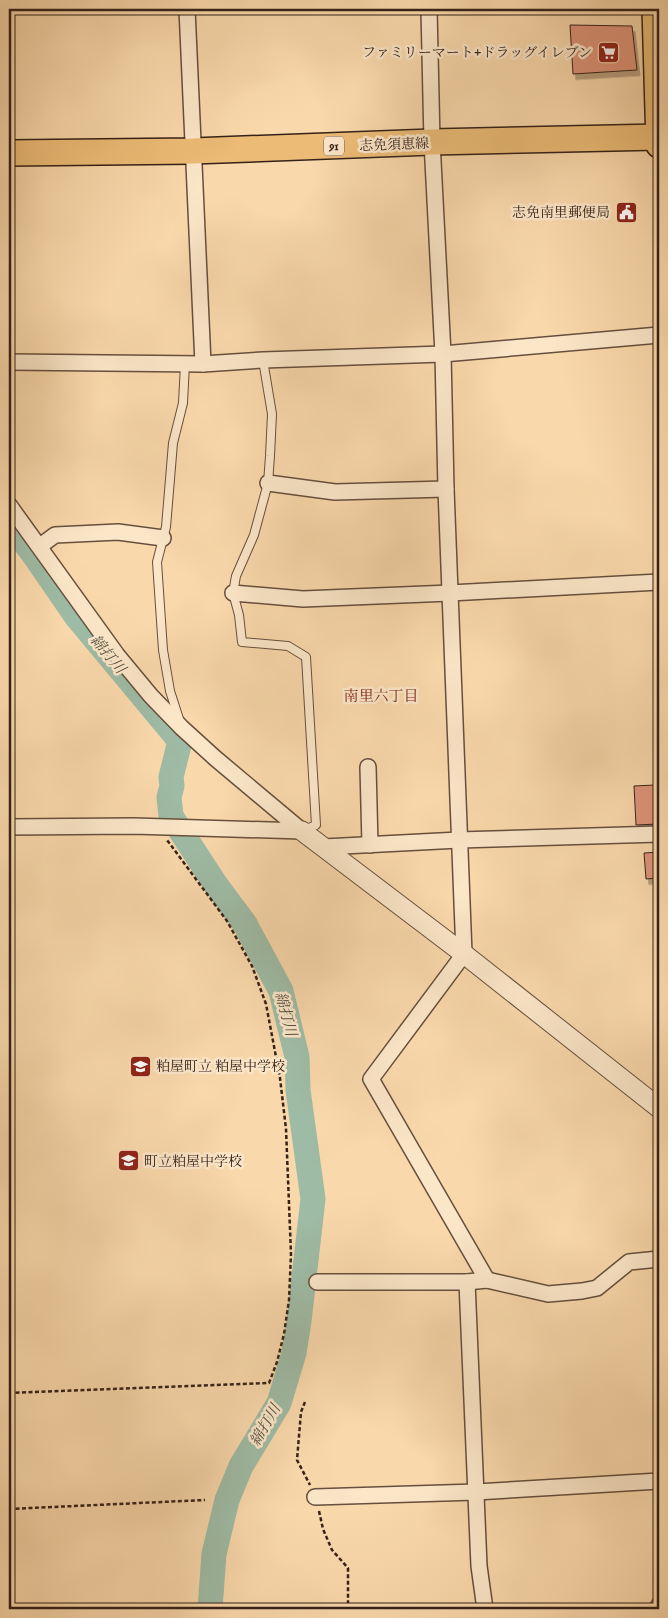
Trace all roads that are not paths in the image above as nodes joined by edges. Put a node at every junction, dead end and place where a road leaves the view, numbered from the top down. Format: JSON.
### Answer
{"nodes":[{"id":1,"x":188,"y":9,"type":"edge"},
{"id":2,"x":429,"y":9,"type":"edge"},
{"id":3,"x":654,"y":9,"type":"edge"},
{"id":4,"x":659,"y":137,"type":"edge"},
{"id":5,"x":432,"y":142,"type":"junction"},
{"id":6,"x":659,"y":145,"type":"edge"},
{"id":7,"x":193,"y":151,"type":"junction"},
{"id":8,"x":9,"y":153,"type":"edge"},
{"id":9,"x":659,"y":335,"type":"edge"},
{"id":10,"x":443,"y":354,"type":"junction"},
{"id":11,"x":263,"y":360,"type":"junction"},
{"id":12,"x":9,"y":362,"type":"edge"},
{"id":13,"x":185,"y":364,"type":"junction"},
{"id":14,"x":203,"y":364,"type":"junction"},
{"id":15,"x":268,"y":483,"type":"junction"},
{"id":16,"x":446,"y":489,"type":"junction"},
{"id":17,"x":9,"y":505,"type":"edge"},
{"id":18,"x":164,"y":538,"type":"junction"},
{"id":19,"x":40,"y":546,"type":"junction"},
{"id":20,"x":659,"y":582,"type":"edge"},
{"id":21,"x":233,"y":592,"type":"junction"},
{"id":22,"x":450,"y":593,"type":"junction"},
{"id":23,"x":182,"y":728,"type":"junction"},
{"id":24,"x":368,"y":767,"type":"dead end"},
{"id":25,"x":9,"y":827,"type":"edge"},
{"id":26,"x":302,"y":831,"type":"junction"},
{"id":27,"x":659,"y":834,"type":"edge"},
{"id":28,"x":459,"y":840,"type":"junction"},
{"id":29,"x":370,"y":845,"type":"junction"},
{"id":30,"x":324,"y":847,"type":"junction"},
{"id":31,"x":464,"y":954,"type":"junction"},
{"id":32,"x":659,"y":1108,"type":"edge"},
{"id":33,"x":659,"y":1259,"type":"edge"},
{"id":34,"x":488,"y":1280,"type":"junction"},
{"id":35,"x":317,"y":1282,"type":"dead end"},
{"id":36,"x":467,"y":1282,"type":"junction"},
{"id":37,"x":659,"y":1481,"type":"edge"},
{"id":38,"x":476,"y":1492,"type":"junction"},
{"id":39,"x":315,"y":1497,"type":"dead end"},
{"id":40,"x":659,"y":1605,"type":"edge"},
{"id":41,"x":485,"y":1609,"type":"edge"},
{"id":42,"x":659,"y":1609,"type":"edge"}],
"edges":[{"from":1,"to":7,"type":"street"},
{"from":2,"to":5,"type":"street"},
{"from":3,"to":4,"type":"main road"},
{"from":4,"to":5,"type":"main road","name":"志免須恵線","number":"91"},
{"from":4,"to":6,"type":"main road"},
{"from":5,"to":7,"type":"main road","name":"志免須恵線","number":"91"},
{"from":5,"to":10,"type":"street"},
{"from":7,"to":8,"type":"main road","name":"志免須恵線","number":"91"},
{"from":7,"to":14,"type":"street"},
{"from":9,"to":10,"type":"street"},
{"from":10,"to":11,"type":"street"},
{"from":10,"to":16,"type":"street"},
{"from":11,"to":14,"type":"street"},
{"from":11,"to":15,"type":"lane"},
{"from":12,"to":13,"type":"street"},
{"from":13,"to":14,"type":"street"},
{"from":13,"to":18,"type":"lane"},
{"from":15,"to":16,"type":"street"},
{"from":15,"to":21,"type":"lane"},
{"from":16,"to":22,"type":"street"},
{"from":17,"to":19,"type":"street"},
{"from":18,"to":19,"type":"street"},
{"from":18,"to":23,"type":"lane"},
{"from":19,"to":23,"type":"street"},
{"from":20,"to":22,"type":"street"},
{"from":21,"to":22,"type":"street"},
{"from":21,"to":26,"type":"lane"},
{"from":22,"to":28,"type":"street"},
{"from":23,"to":26,"type":"street"},
{"from":24,"to":29,"type":"street"},
{"from":25,"to":26,"type":"street"},
{"from":26,"to":30,"type":"street"},
{"from":27,"to":28,"type":"street"},
{"from":28,"to":29,"type":"street"},
{"from":28,"to":31,"type":"street"},
{"from":29,"to":30,"type":"street"},
{"from":30,"to":31,"type":"street"},
{"from":31,"to":32,"type":"street"},
{"from":31,"to":34,"type":"street"},
{"from":33,"to":34,"type":"street"},
{"from":34,"to":36,"type":"street"},
{"from":35,"to":36,"type":"street"},
{"from":36,"to":38,"type":"street"},
{"from":37,"to":38,"type":"street"},
{"from":38,"to":39,"type":"street"},
{"from":38,"to":41,"type":"street"},
{"from":40,"to":42,"type":"street"}]}
